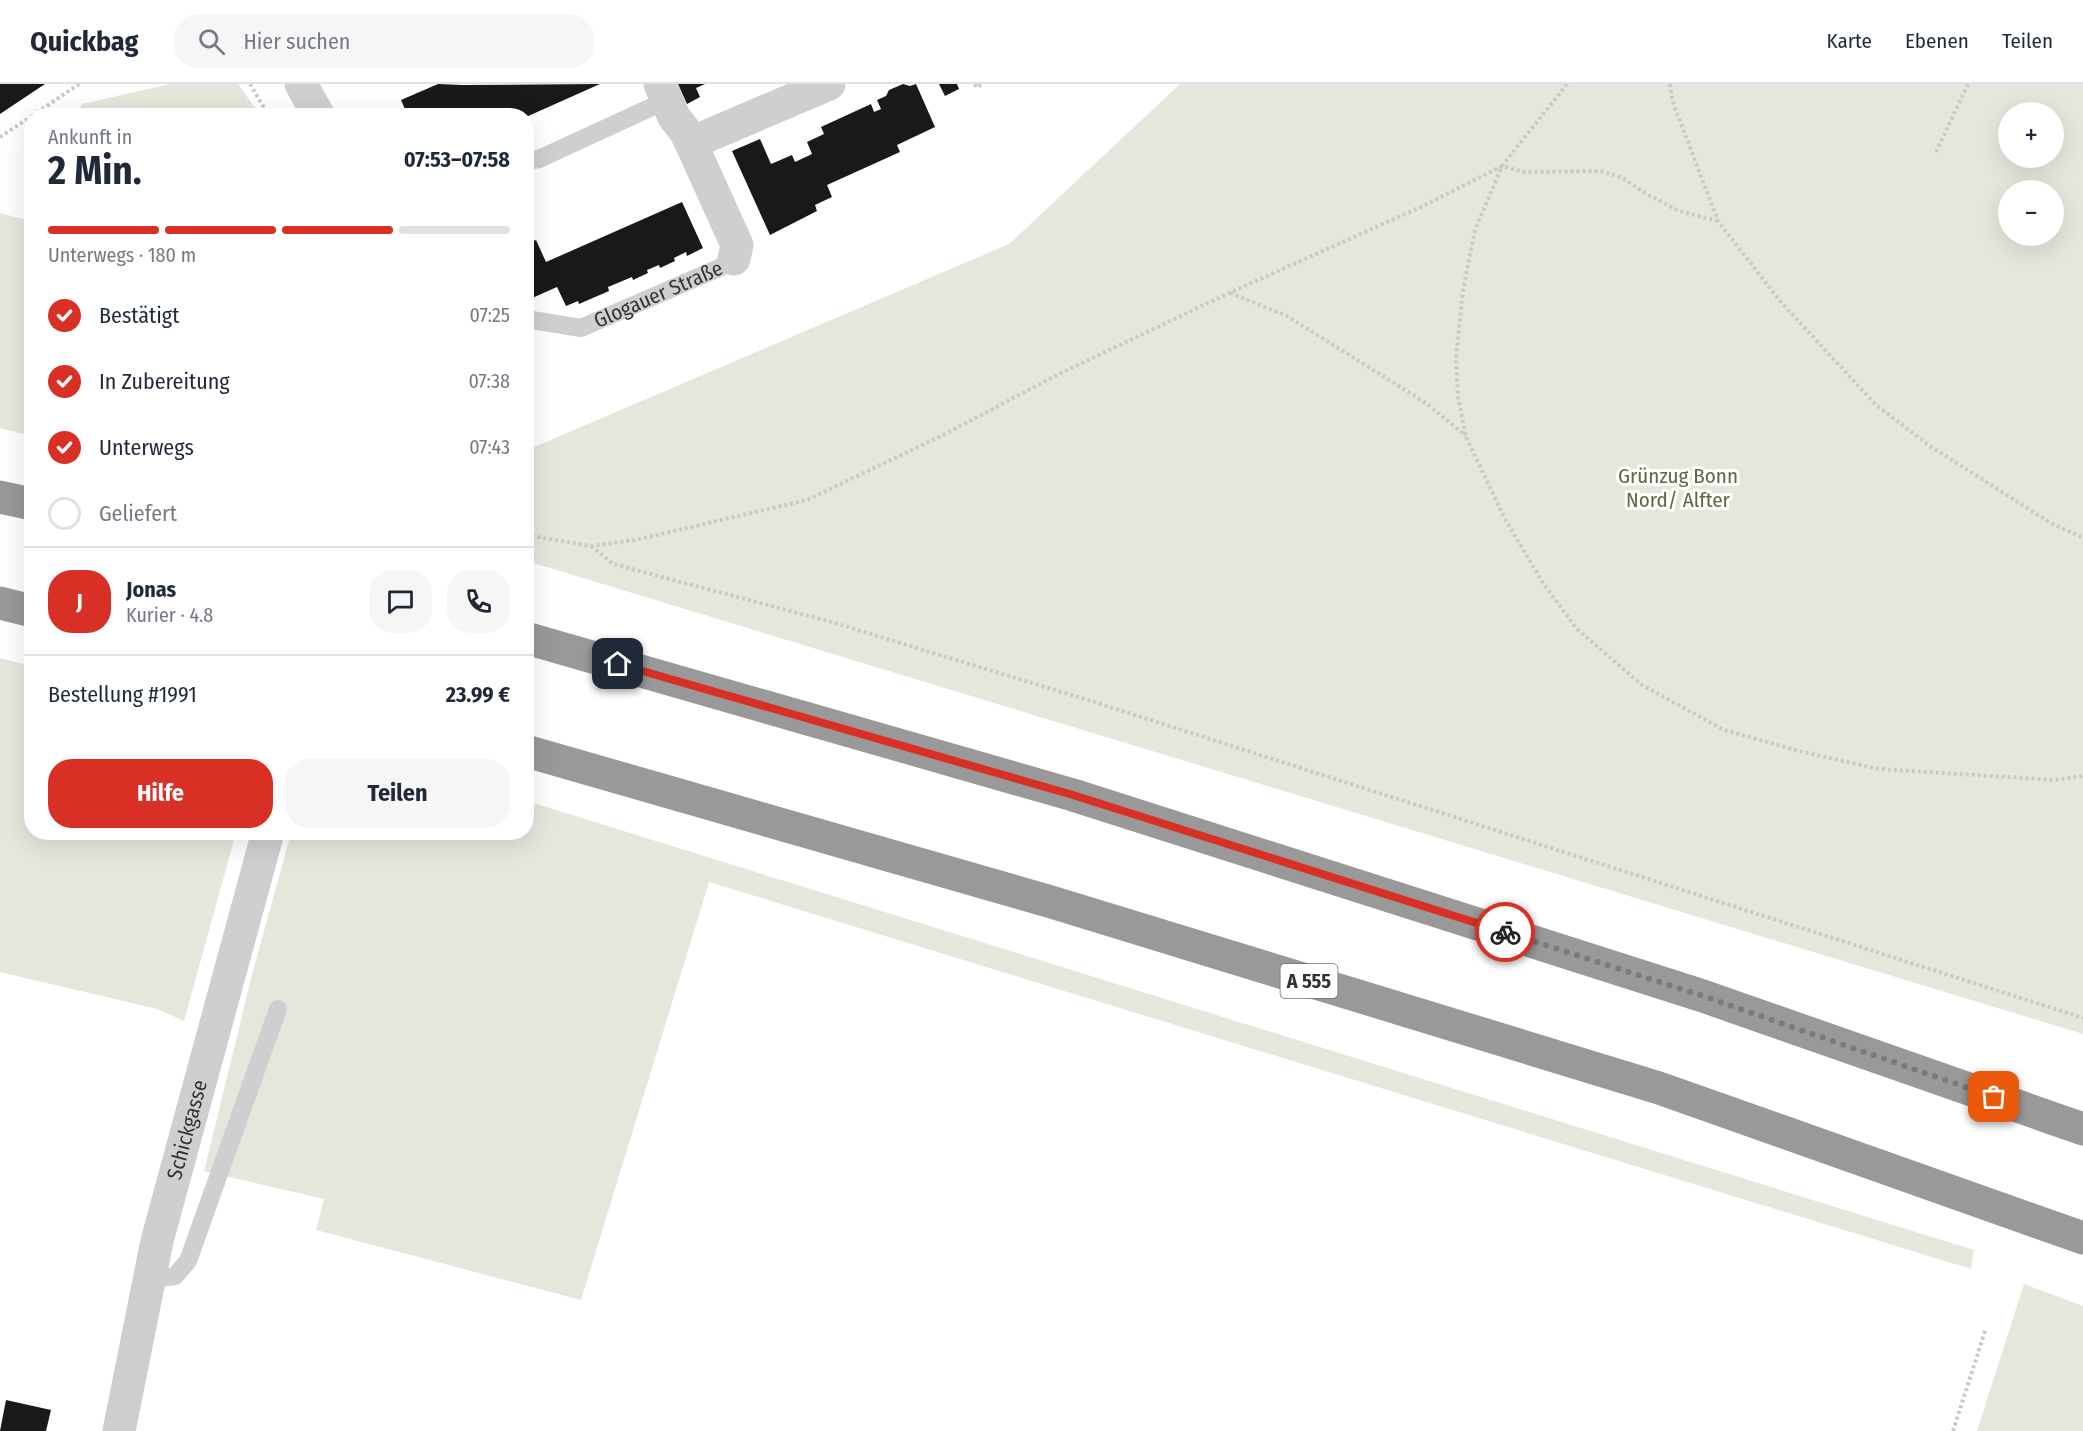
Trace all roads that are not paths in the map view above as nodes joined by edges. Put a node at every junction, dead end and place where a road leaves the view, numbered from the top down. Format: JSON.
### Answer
{"nodes":[{"id":1,"x":301,"y":84,"type":"edge"},
{"id":2,"x":829,"y":84,"type":"edge"},
{"id":3,"x":663,"y":92,"type":"edge"},
{"id":4,"x":314,"y":108,"type":"edge"},
{"id":5,"x":691,"y":143,"type":"junction"},
{"id":6,"x":534,"y":160,"type":"edge"},
{"id":7,"x":734,"y":259,"type":"joint"},
{"id":8,"x":534,"y":321,"type":"edge"},
{"id":9,"x":0,"y":496,"type":"edge"},
{"id":10,"x":24,"y":502,"type":"edge"},
{"id":11,"x":0,"y":603,"type":"edge"},
{"id":12,"x":24,"y":609,"type":"edge"},
{"id":13,"x":534,"y":640,"type":"edge"},
{"id":14,"x":534,"y":753,"type":"edge"},
{"id":15,"x":266,"y":840,"type":"edge"},
{"id":16,"x":278,"y":1009,"type":"dead end"},
{"id":17,"x":2083,"y":1129,"type":"edge"},
{"id":18,"x":2083,"y":1238,"type":"edge"},
{"id":19,"x":150,"y":1280,"type":"junction"},
{"id":20,"x":120,"y":1431,"type":"edge"}],
"edges":[{"from":1,"to":4,"type":"street"},
{"from":2,"to":5,"type":"street"},
{"from":3,"to":5,"type":"street","name":"Glogauer Straße"},
{"from":3,"to":6,"type":"lane","name":"Glogauer Straße"},
{"from":5,"to":7,"type":"street","name":"Glogauer Straße"},
{"from":7,"to":8,"type":"lane","name":"Glogauer Straße"},
{"from":9,"to":10,"type":"highway"},
{"from":11,"to":12,"type":"highway"},
{"from":13,"to":17,"type":"highway"},
{"from":14,"to":18,"type":"highway","number":"A 555"},
{"from":15,"to":19,"type":"street","name":"Schickgasse"},
{"from":16,"to":19,"type":"lane"},
{"from":19,"to":20,"type":"street","name":"Schickgasse"}]}
